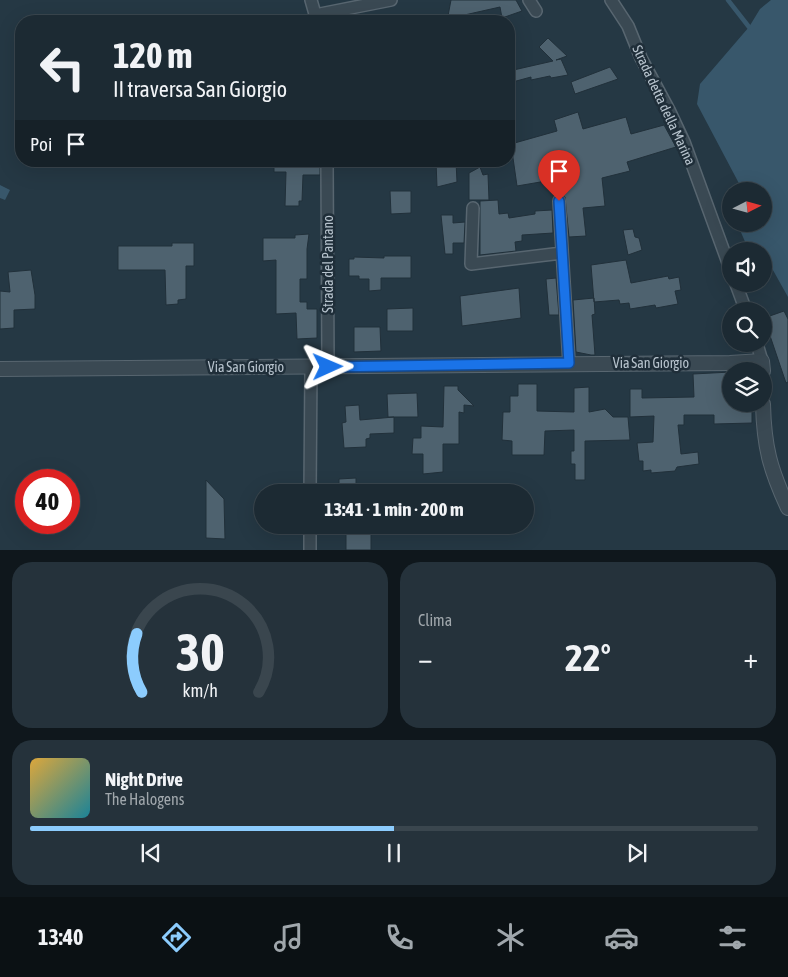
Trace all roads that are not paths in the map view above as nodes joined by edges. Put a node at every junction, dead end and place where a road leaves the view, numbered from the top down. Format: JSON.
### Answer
{"nodes":[{"id":1,"x":311,"y":0,"type":"edge"},
{"id":2,"x":391,"y":0,"type":"edge"},
{"id":3,"x":529,"y":0,"type":"edge"},
{"id":4,"x":611,"y":0,"type":"edge"},
{"id":5,"x":536,"y":11,"type":"dead end"},
{"id":6,"x":315,"y":15,"type":"edge"},
{"id":7,"x":328,"y":15,"type":"edge"},
{"id":8,"x":327,"y":167,"type":"edge"},
{"id":9,"x":559,"y":201,"type":"dead end"},
{"id":10,"x":473,"y":208,"type":"dead end"},
{"id":11,"x":722,"y":246,"type":"edge"},
{"id":12,"x":562,"y":252,"type":"junction"},
{"id":13,"x":569,"y":363,"type":"junction"},
{"id":14,"x":722,"y":363,"type":"edge"},
{"id":15,"x":311,"y":367,"type":"junction"},
{"id":16,"x":328,"y":367,"type":"junction"},
{"id":17,"x":0,"y":369,"type":"edge"},
{"id":18,"x":763,"y":412,"type":"edge"},
{"id":19,"x":310,"y":484,"type":"edge"},
{"id":20,"x":788,"y":508,"type":"edge"},
{"id":21,"x":310,"y":534,"type":"edge"},
{"id":22,"x":310,"y":550,"type":"edge"}],
"edges":[{"from":1,"to":6,"type":"street"},
{"from":2,"to":7,"type":"street"},
{"from":3,"to":5,"type":"street"},
{"from":4,"to":11,"type":"street","name":"Strada detta della Marina"},
{"from":8,"to":16,"type":"street","name":"Strada del Pantano"},
{"from":9,"to":12,"type":"street"},
{"from":10,"to":12,"type":"street"},
{"from":12,"to":13,"type":"street"},
{"from":13,"to":14,"type":"street","name":"Via San Giorgio"},
{"from":13,"to":16,"type":"street","name":"Via San Giorgio"},
{"from":15,"to":16,"type":"street","name":"Via San Giorgio"},
{"from":15,"to":17,"type":"street","name":"Via San Giorgio"},
{"from":15,"to":19,"type":"street"},
{"from":18,"to":20,"type":"street"},
{"from":21,"to":22,"type":"street"}]}
